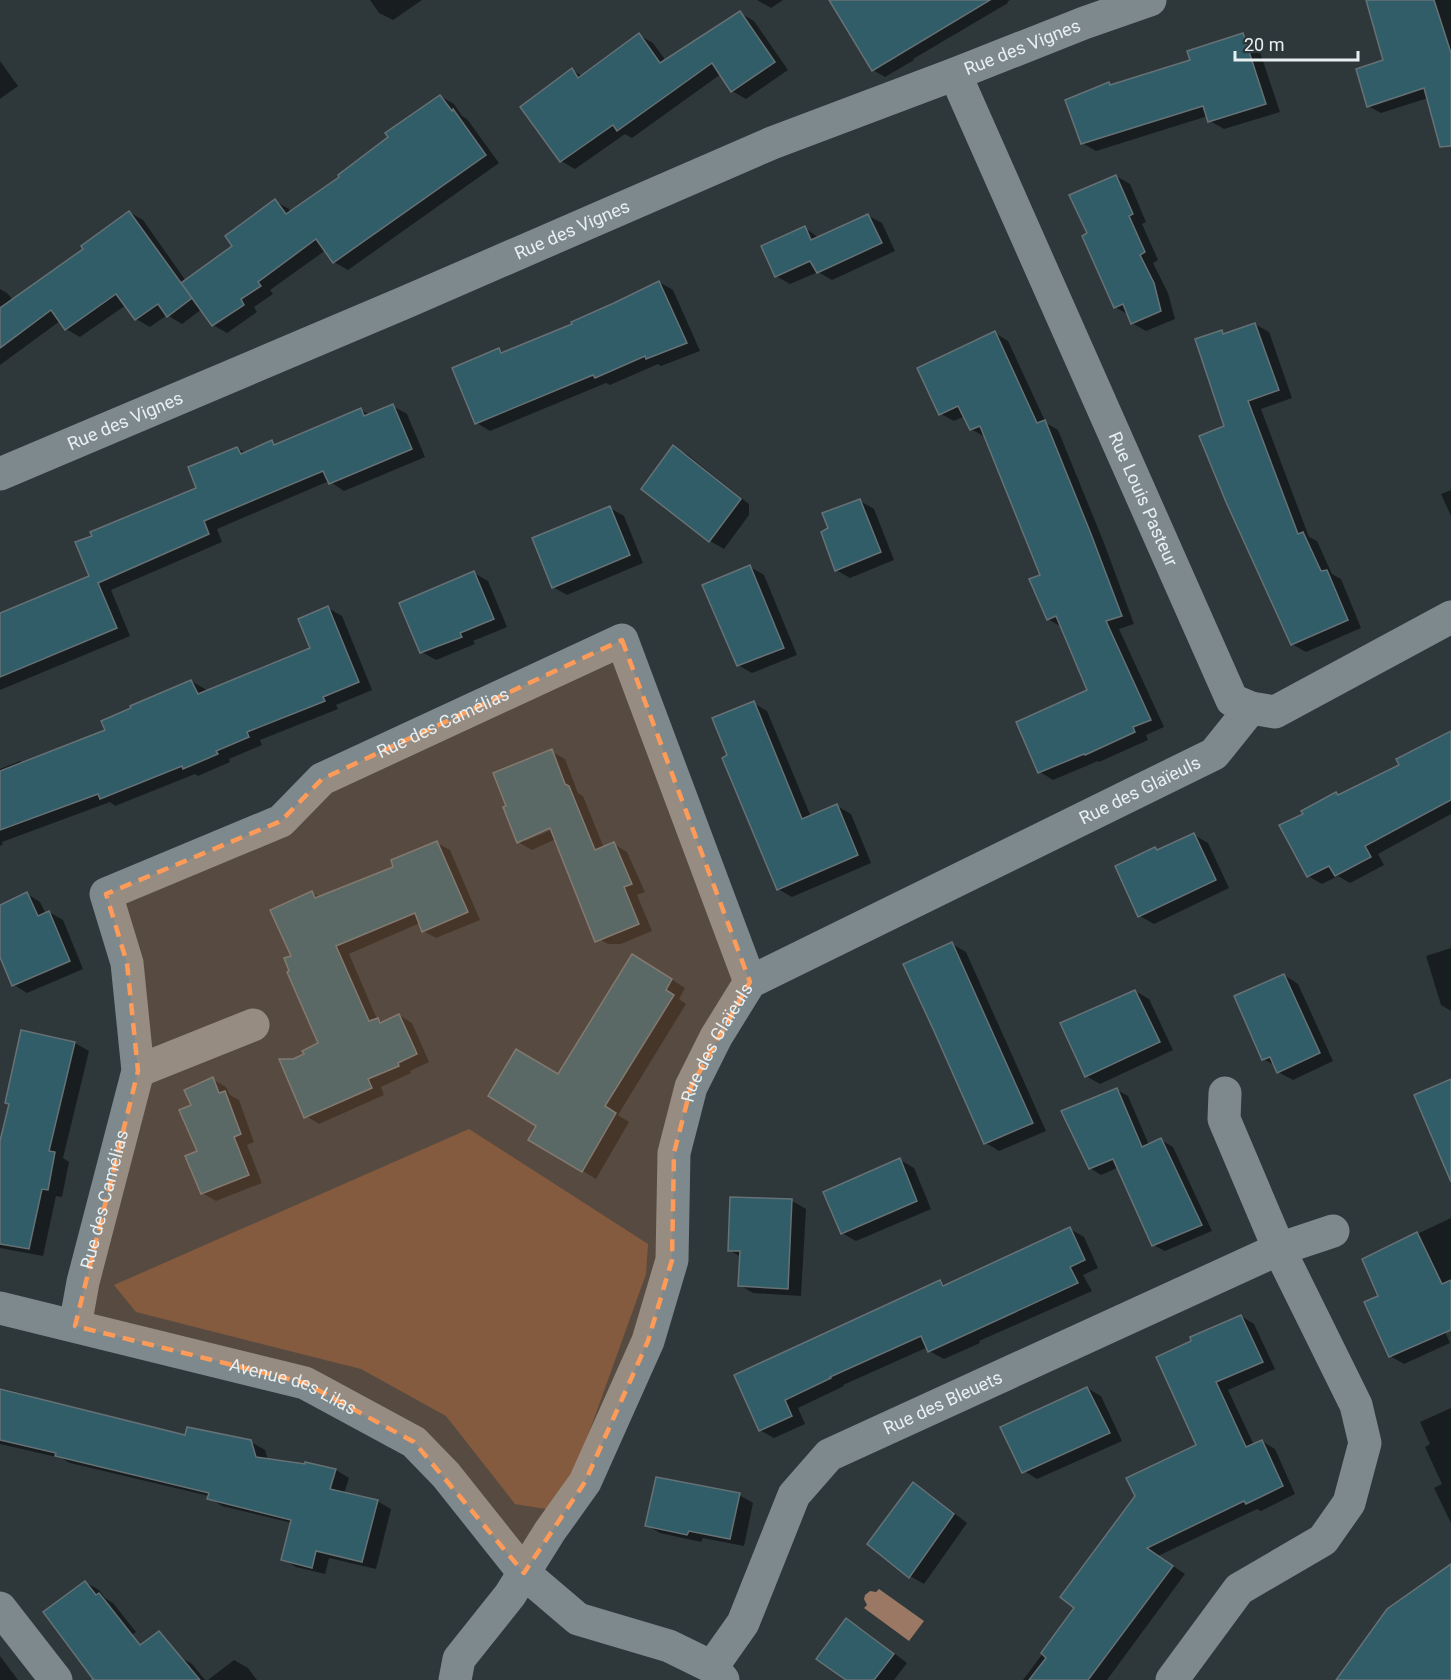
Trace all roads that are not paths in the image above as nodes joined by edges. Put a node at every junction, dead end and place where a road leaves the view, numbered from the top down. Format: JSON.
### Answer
{"nodes":[{"id":1,"x":1150,"y":0,"type":"edge"},
{"id":2,"x":955,"y":74,"type":"junction"},
{"id":3,"x":0,"y":474,"type":"edge"},
{"id":4,"x":1451,"y":617,"type":"edge"},
{"id":5,"x":1251,"y":708,"type":"junction"},
{"id":6,"x":750,"y":982,"type":"junction"},
{"id":7,"x":253,"y":1025,"type":"dead end"},
{"id":8,"x":138,"y":1071,"type":"junction"},
{"id":9,"x":1225,"y":1093,"type":"dead end"},
{"id":10,"x":1333,"y":1231,"type":"dead end"},
{"id":11,"x":1279,"y":1249,"type":"junction"},
{"id":12,"x":0,"y":1308,"type":"edge"},
{"id":13,"x":75,"y":1326,"type":"junction"},
{"id":14,"x":524,"y":1573,"type":"junction"},
{"id":15,"x":0,"y":1608,"type":"edge"},
{"id":16,"x":718,"y":1673,"type":"edge"},
{"id":17,"x":56,"y":1680,"type":"edge"},
{"id":18,"x":454,"y":1680,"type":"edge"},
{"id":19,"x":1172,"y":1680,"type":"edge"}],
"edges":[{"from":1,"to":2,"type":"street","name":"Rue des Vignes"},
{"from":2,"to":3,"type":"street","name":"Rue des Vignes"},
{"from":2,"to":5,"type":"street","name":"Rue Louis Pasteur"},
{"from":4,"to":5,"type":"street"},
{"from":5,"to":6,"type":"street","name":"Rue des Glaïeuls"},
{"from":6,"to":8,"type":"street","name":"Rue des Camélias"},
{"from":6,"to":14,"type":"street","name":"Rue des Glaïeuls"},
{"from":7,"to":8,"type":"street"},
{"from":8,"to":13,"type":"street","name":"Rue des Camélias"},
{"from":9,"to":11,"type":"street"},
{"from":10,"to":11,"type":"street","name":"Rue des Bleuets"},
{"from":11,"to":16,"type":"street","name":"Rue des Bleuets"},
{"from":11,"to":19,"type":"street"},
{"from":12,"to":13,"type":"street","name":"Avenue des Lilas"},
{"from":13,"to":14,"type":"street","name":"Avenue des Lilas"},
{"from":14,"to":16,"type":"street","name":"Avenue des Lilas"},
{"from":14,"to":18,"type":"street","name":"Rue des Glaïeuls"},
{"from":15,"to":17,"type":"street"}]}
